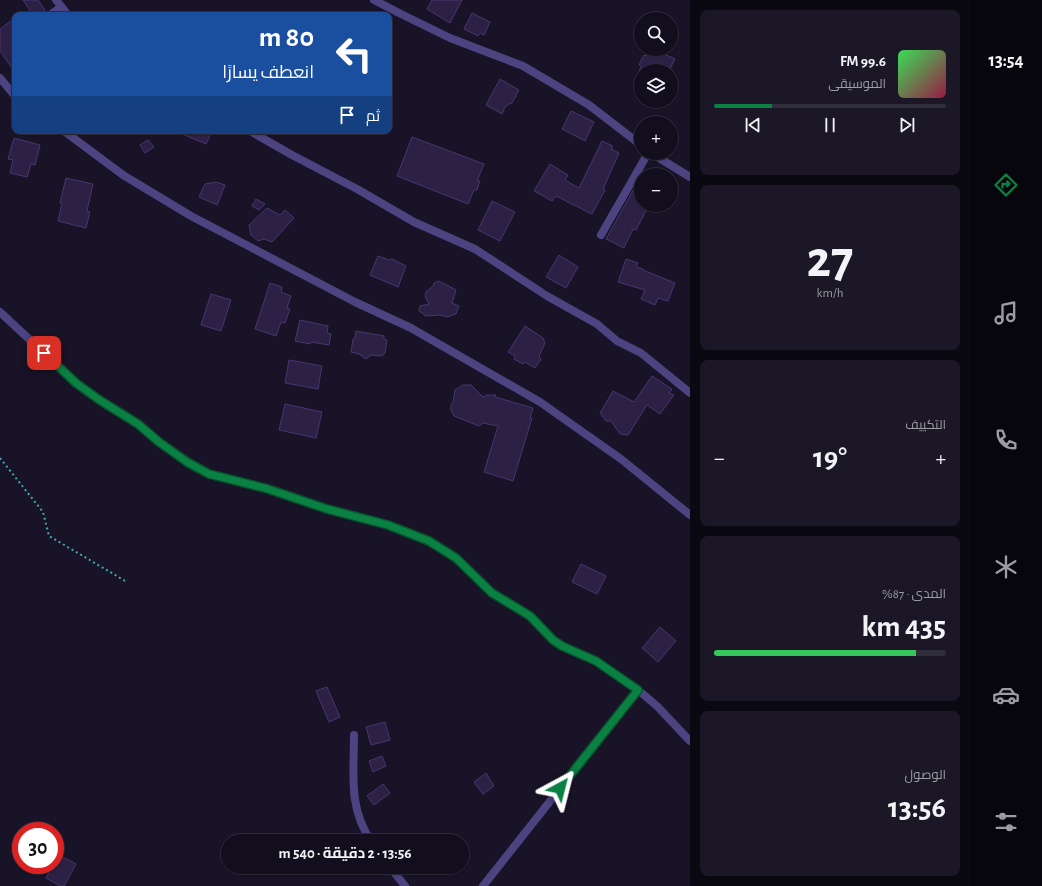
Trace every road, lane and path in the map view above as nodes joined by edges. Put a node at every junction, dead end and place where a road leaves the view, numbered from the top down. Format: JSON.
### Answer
{"nodes":[{"id":1,"x":374,"y":0,"type":"edge"},
{"id":2,"x":58,"y":3,"type":"edge"},
{"id":3,"x":52,"y":12,"type":"edge"},
{"id":4,"x":66,"y":12,"type":"edge"},
{"id":5,"x":0,"y":78,"type":"edge"},
{"id":6,"x":12,"y":92,"type":"edge"},
{"id":7,"x":68,"y":134,"type":"edge"},
{"id":8,"x":255,"y":134,"type":"edge"},
{"id":9,"x":634,"y":140,"type":"edge"},
{"id":10,"x":644,"y":160,"type":"edge"},
{"id":11,"x":663,"y":160,"type":"edge"},
{"id":12,"x":690,"y":177,"type":"edge"},
{"id":13,"x":600,"y":234,"type":"dead end"},
{"id":14,"x":0,"y":312,"type":"edge"},
{"id":15,"x":690,"y":393,"type":"edge"},
{"id":16,"x":0,"y":458,"type":"edge"},
{"id":17,"x":690,"y":515,"type":"edge"},
{"id":18,"x":127,"y":582,"type":"dead end"},
{"id":19,"x":638,"y":690,"type":"junction"},
{"id":20,"x":354,"y":735,"type":"dead end"},
{"id":21,"x":690,"y":741,"type":"edge"},
{"id":22,"x":366,"y":834,"type":"edge"},
{"id":23,"x":396,"y":874,"type":"edge"},
{"id":24,"x":405,"y":886,"type":"edge"},
{"id":25,"x":483,"y":886,"type":"edge"}],
"edges":[{"from":1,"to":9,"type":"street"},
{"from":2,"to":3,"type":"street"},
{"from":2,"to":4,"type":"street"},
{"from":5,"to":6,"type":"street"},
{"from":7,"to":17,"type":"street"},
{"from":8,"to":15,"type":"street"},
{"from":10,"to":13,"type":"street"},
{"from":11,"to":12,"type":"street"},
{"from":14,"to":19,"type":"street"},
{"from":16,"to":18,"type":"path"},
{"from":19,"to":21,"type":"street"},
{"from":19,"to":25,"type":"street"},
{"from":20,"to":22,"type":"street"},
{"from":23,"to":24,"type":"street"}]}
